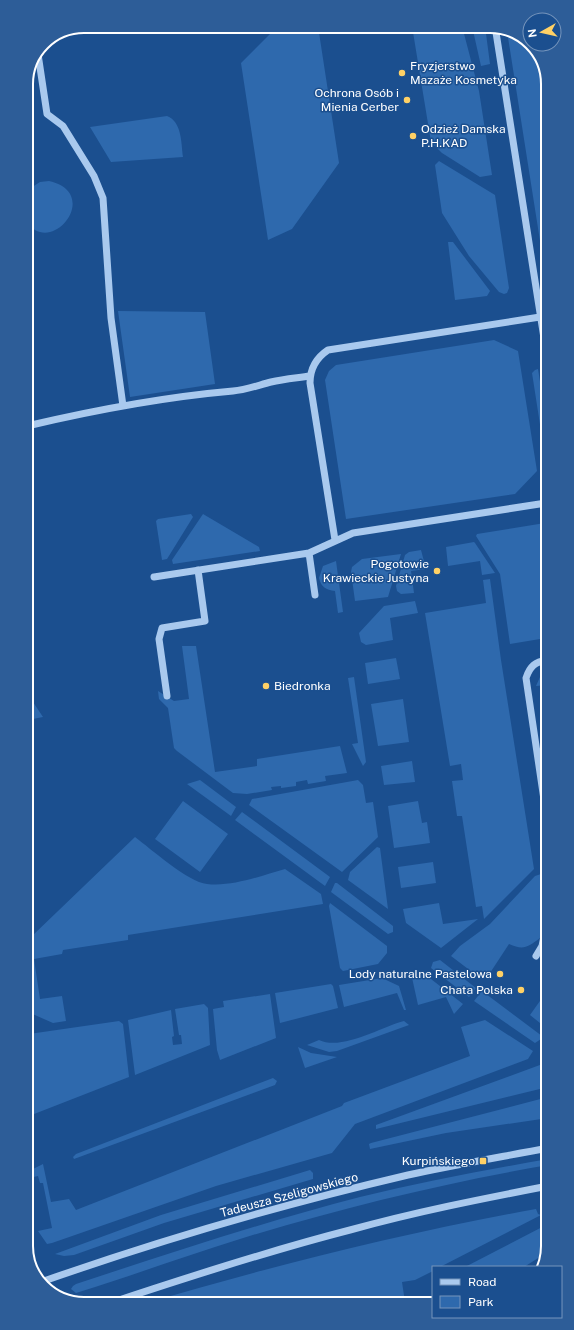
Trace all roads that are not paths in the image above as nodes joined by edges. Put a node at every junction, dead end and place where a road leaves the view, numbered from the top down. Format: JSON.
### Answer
{"nodes":[{"id":1,"x":496,"y":33,"type":"edge"},
{"id":2,"x":39,"y":61,"type":"edge"},
{"id":3,"x":540,"y":317,"type":"junction"},
{"id":4,"x":541,"y":323,"type":"edge"},
{"id":5,"x":310,"y":376,"type":"junction"},
{"id":6,"x":123,"y":406,"type":"junction"},
{"id":7,"x":33,"y":424,"type":"edge"},
{"id":8,"x":541,"y":504,"type":"edge"},
{"id":9,"x":335,"y":540,"type":"junction"},
{"id":10,"x":309,"y":553,"type":"junction"},
{"id":11,"x":198,"y":570,"type":"junction"},
{"id":12,"x":154,"y":577,"type":"dead end"},
{"id":13,"x":315,"y":595,"type":"dead end"},
{"id":14,"x":541,"y":662,"type":"edge"},
{"id":15,"x":167,"y":696,"type":"dead end"},
{"id":16,"x":541,"y":779,"type":"edge"},
{"id":17,"x":541,"y":948,"type":"edge"},
{"id":18,"x":536,"y":956,"type":"dead end"},
{"id":19,"x":541,"y":1149,"type":"edge"},
{"id":20,"x":541,"y":1187,"type":"edge"},
{"id":21,"x":521,"y":1191,"type":"junction"},
{"id":22,"x":541,"y":1191,"type":"edge"},
{"id":23,"x":46,"y":1280,"type":"edge"},
{"id":24,"x":128,"y":1297,"type":"edge"}],
"edges":[{"from":1,"to":3,"type":"street"},
{"from":2,"to":6,"type":"street"},
{"from":3,"to":4,"type":"street"},
{"from":3,"to":5,"type":"street"},
{"from":5,"to":6,"type":"street"},
{"from":5,"to":9,"type":"street"},
{"from":6,"to":7,"type":"street"},
{"from":8,"to":9,"type":"street"},
{"from":9,"to":10,"type":"street"},
{"from":10,"to":11,"type":"street"},
{"from":10,"to":13,"type":"street"},
{"from":11,"to":12,"type":"street"},
{"from":11,"to":15,"type":"street"},
{"from":14,"to":16,"type":"street"},
{"from":17,"to":18,"type":"street"},
{"from":19,"to":23,"type":"street","name":"Tadeusza Szeligowskiego"},
{"from":20,"to":21,"type":"street"},
{"from":21,"to":22,"type":"street"},
{"from":21,"to":24,"type":"street"}]}
